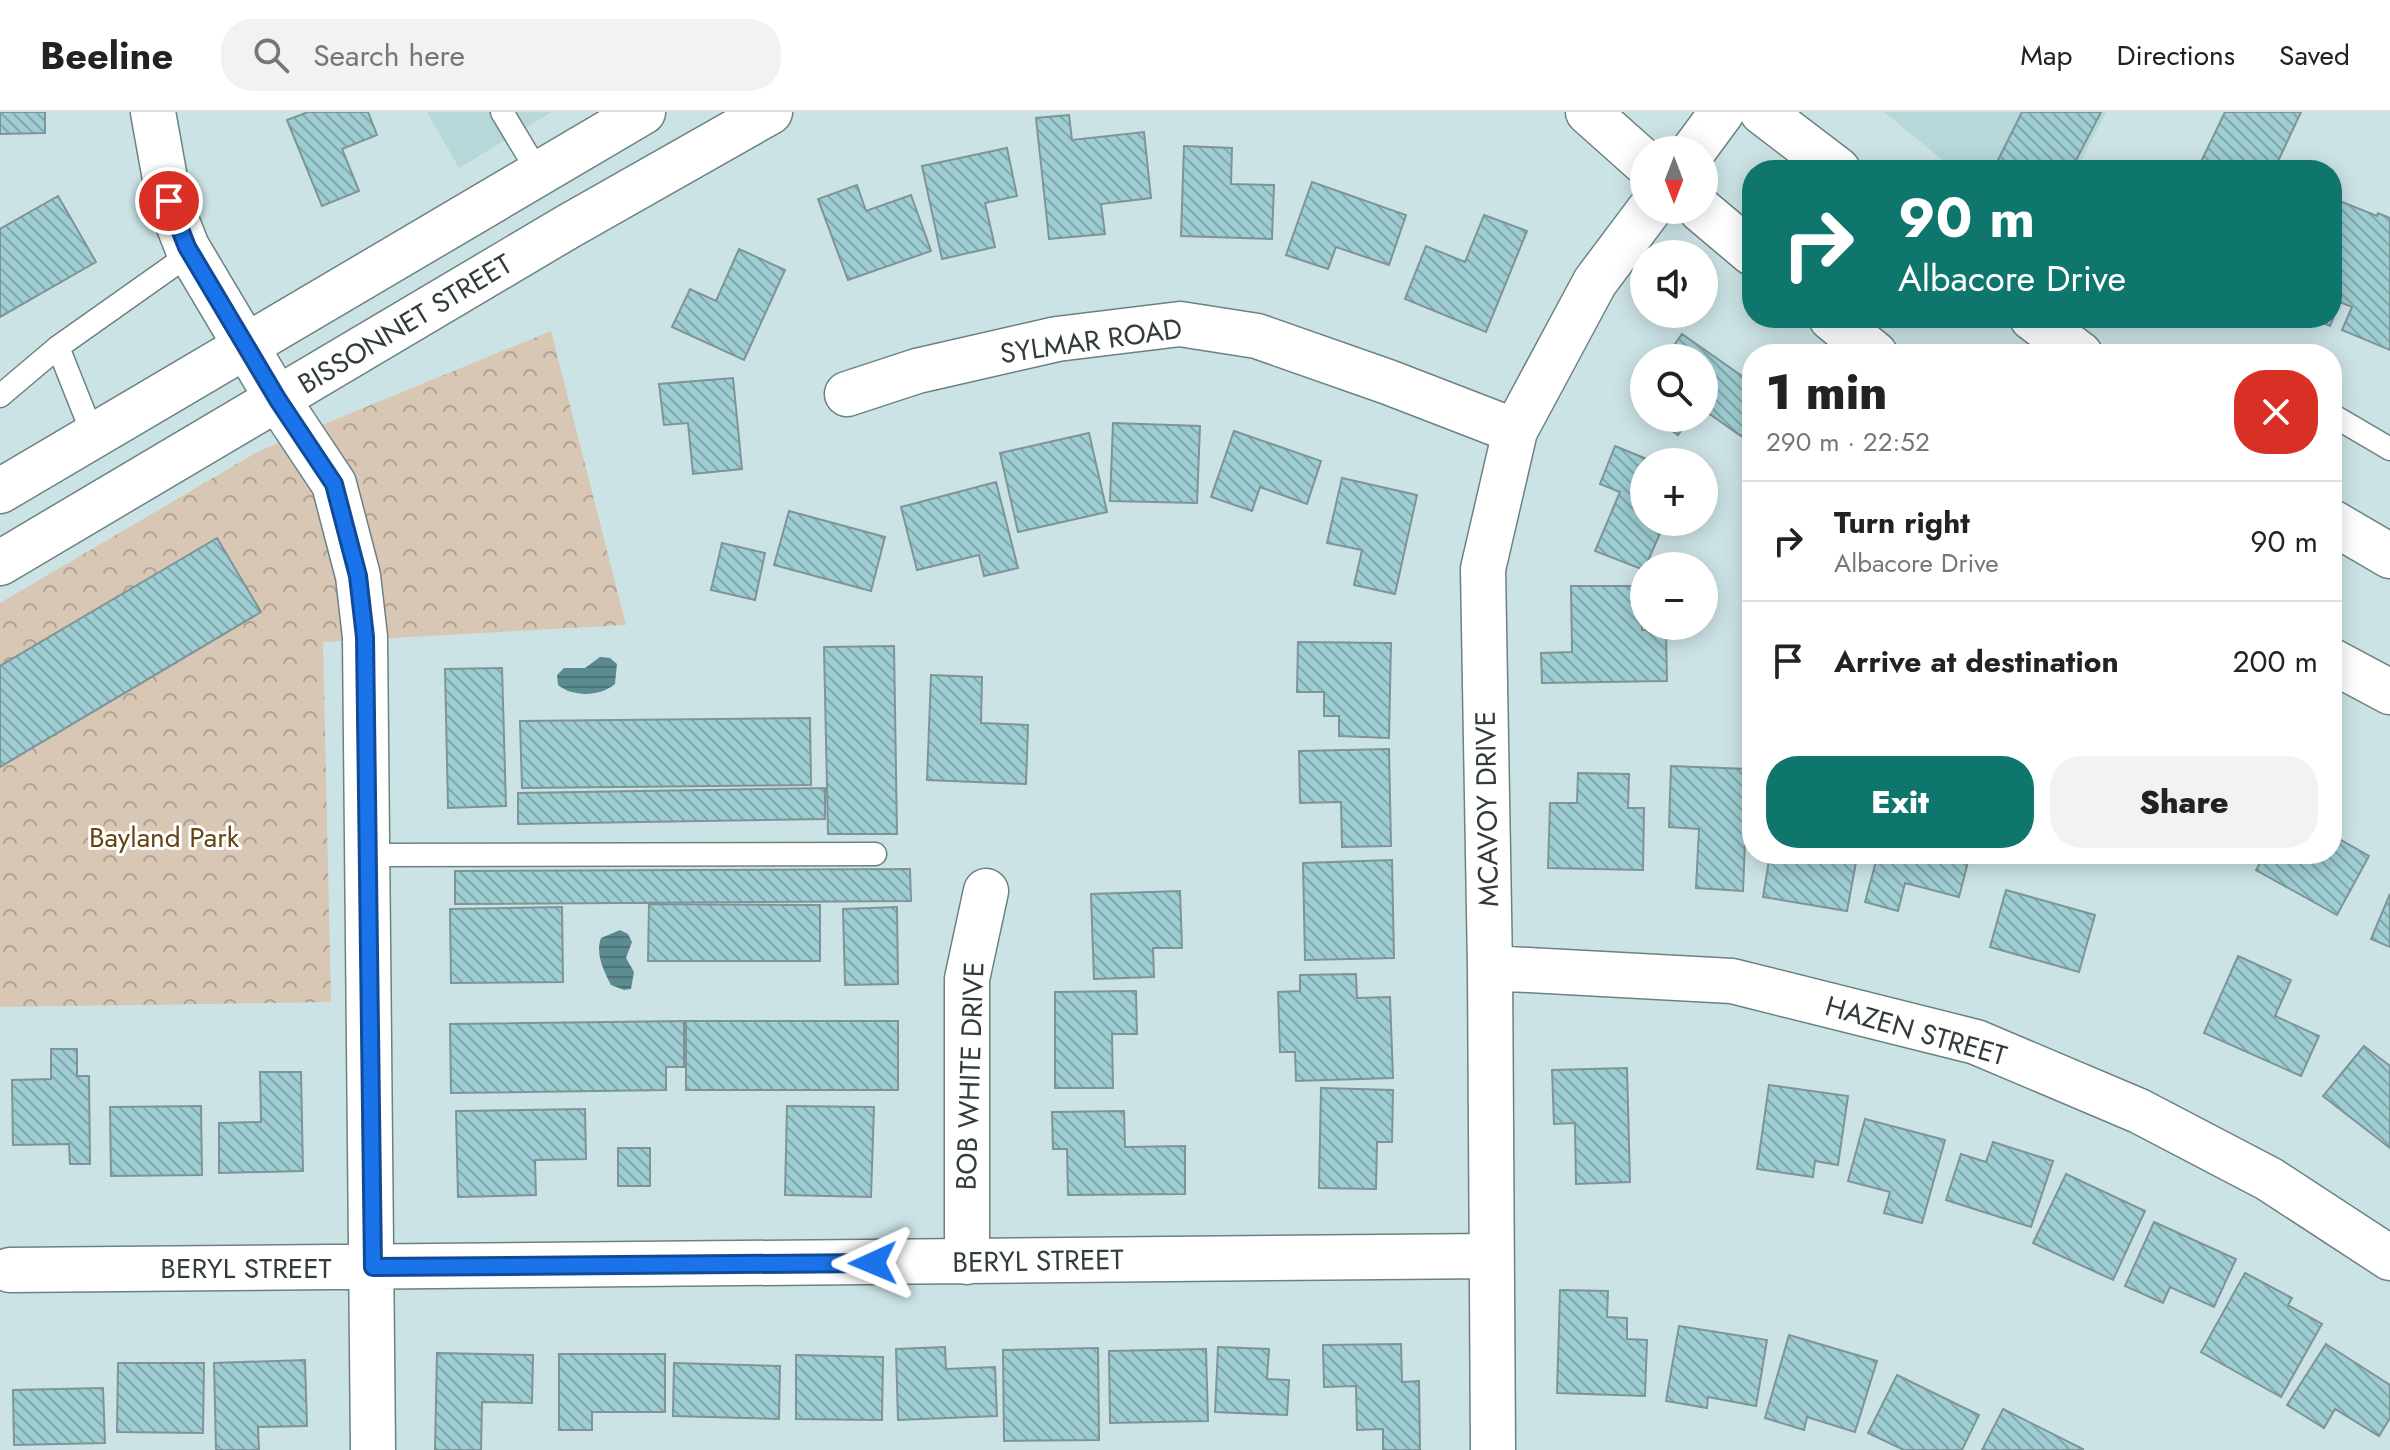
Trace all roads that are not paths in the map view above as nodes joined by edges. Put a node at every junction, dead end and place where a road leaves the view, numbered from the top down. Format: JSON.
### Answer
{"nodes":[{"id":1,"x":153,"y":112,"type":"edge"},
{"id":2,"x":502,"y":112,"type":"edge"},
{"id":3,"x":643,"y":112,"type":"edge"},
{"id":4,"x":770,"y":112,"type":"edge"},
{"id":5,"x":1588,"y":112,"type":"edge"},
{"id":6,"x":1722,"y":112,"type":"edge"},
{"id":7,"x":1762,"y":112,"type":"edge"},
{"id":8,"x":1704,"y":136,"type":"edge"},
{"id":9,"x":1630,"y":150,"type":"edge"},
{"id":10,"x":1825,"y":160,"type":"edge"},
{"id":11,"x":538,"y":172,"type":"junction"},
{"id":12,"x":1638,"y":224,"type":"edge"},
{"id":13,"x":1718,"y":224,"type":"edge"},
{"id":14,"x":1742,"y":245,"type":"edge"},
{"id":15,"x":191,"y":253,"type":"junction"},
{"id":16,"x":1843,"y":328,"type":"edge"},
{"id":17,"x":2045,"y":328,"type":"edge"},
{"id":18,"x":1863,"y":344,"type":"edge"},
{"id":19,"x":2067,"y":344,"type":"edge"},
{"id":20,"x":244,"y":345,"type":"junction"},
{"id":21,"x":58,"y":347,"type":"junction"},
{"id":22,"x":847,"y":394,"type":"dead end"},
{"id":23,"x":0,"y":396,"type":"edge"},
{"id":24,"x":278,"y":400,"type":"junction"},
{"id":25,"x":2342,"y":421,"type":"edge"},
{"id":26,"x":1515,"y":431,"type":"junction"},
{"id":27,"x":93,"y":435,"type":"junction"},
{"id":28,"x":2390,"y":449,"type":"edge"},
{"id":29,"x":0,"y":491,"type":"edge"},
{"id":30,"x":2342,"y":527,"type":"edge"},
{"id":31,"x":2387,"y":547,"type":"edge"},
{"id":32,"x":0,"y":563,"type":"edge"},
{"id":33,"x":2342,"y":666,"type":"edge"},
{"id":34,"x":2390,"y":692,"type":"edge"},
{"id":35,"x":875,"y":854,"type":"dead end"},
{"id":36,"x":368,"y":855,"type":"junction"},
{"id":37,"x":986,"y":891,"type":"dead end"},
{"id":38,"x":1490,"y":968,"type":"junction"},
{"id":39,"x":1491,"y":1256,"type":"junction"},
{"id":40,"x":2390,"y":1258,"type":"edge"},
{"id":41,"x":967,"y":1262,"type":"junction"},
{"id":42,"x":373,"y":1267,"type":"junction"},
{"id":43,"x":10,"y":1270,"type":"dead end"},
{"id":44,"x":373,"y":1450,"type":"edge"},
{"id":45,"x":1493,"y":1450,"type":"edge"}],
"edges":[{"from":1,"to":15,"type":"street"},
{"from":2,"to":11,"type":"lane"},
{"from":3,"to":11,"type":"street"},
{"from":4,"to":24,"type":"street","name":"BISSONNET STREET"},
{"from":5,"to":9,"type":"street"},
{"from":6,"to":8,"type":"street"},
{"from":7,"to":10,"type":"street"},
{"from":11,"to":20,"type":"street"},
{"from":12,"to":26,"type":"street","name":"MCAVOY DRIVE"},
{"from":13,"to":14,"type":"street"},
{"from":15,"to":20,"type":"street"},
{"from":15,"to":21,"type":"lane"},
{"from":16,"to":18,"type":"street"},
{"from":17,"to":19,"type":"street"},
{"from":20,"to":24,"type":"street"},
{"from":20,"to":27,"type":"street"},
{"from":21,"to":23,"type":"lane"},
{"from":21,"to":27,"type":"lane"},
{"from":22,"to":26,"type":"street","name":"SYLMAR ROAD"},
{"from":24,"to":32,"type":"street","name":"BISSONNET STREET"},
{"from":24,"to":36,"type":"street"},
{"from":25,"to":28,"type":"lane"},
{"from":26,"to":38,"type":"street","name":"MCAVOY DRIVE"},
{"from":27,"to":29,"type":"street"},
{"from":30,"to":31,"type":"street"},
{"from":33,"to":34,"type":"street"},
{"from":35,"to":36,"type":"lane"},
{"from":36,"to":42,"type":"street"},
{"from":37,"to":41,"type":"street","name":"BOB WHITE DRIVE"},
{"from":38,"to":39,"type":"street","name":"MCAVOY DRIVE"},
{"from":38,"to":40,"type":"street","name":"HAZEN STREET"},
{"from":39,"to":41,"type":"street","name":"BERYL STREET"},
{"from":39,"to":45,"type":"street","name":"MCAVOY DRIVE"},
{"from":41,"to":42,"type":"street","name":"BERYL STREET"},
{"from":42,"to":43,"type":"street","name":"BERYL STREET"},
{"from":42,"to":44,"type":"street"}]}
